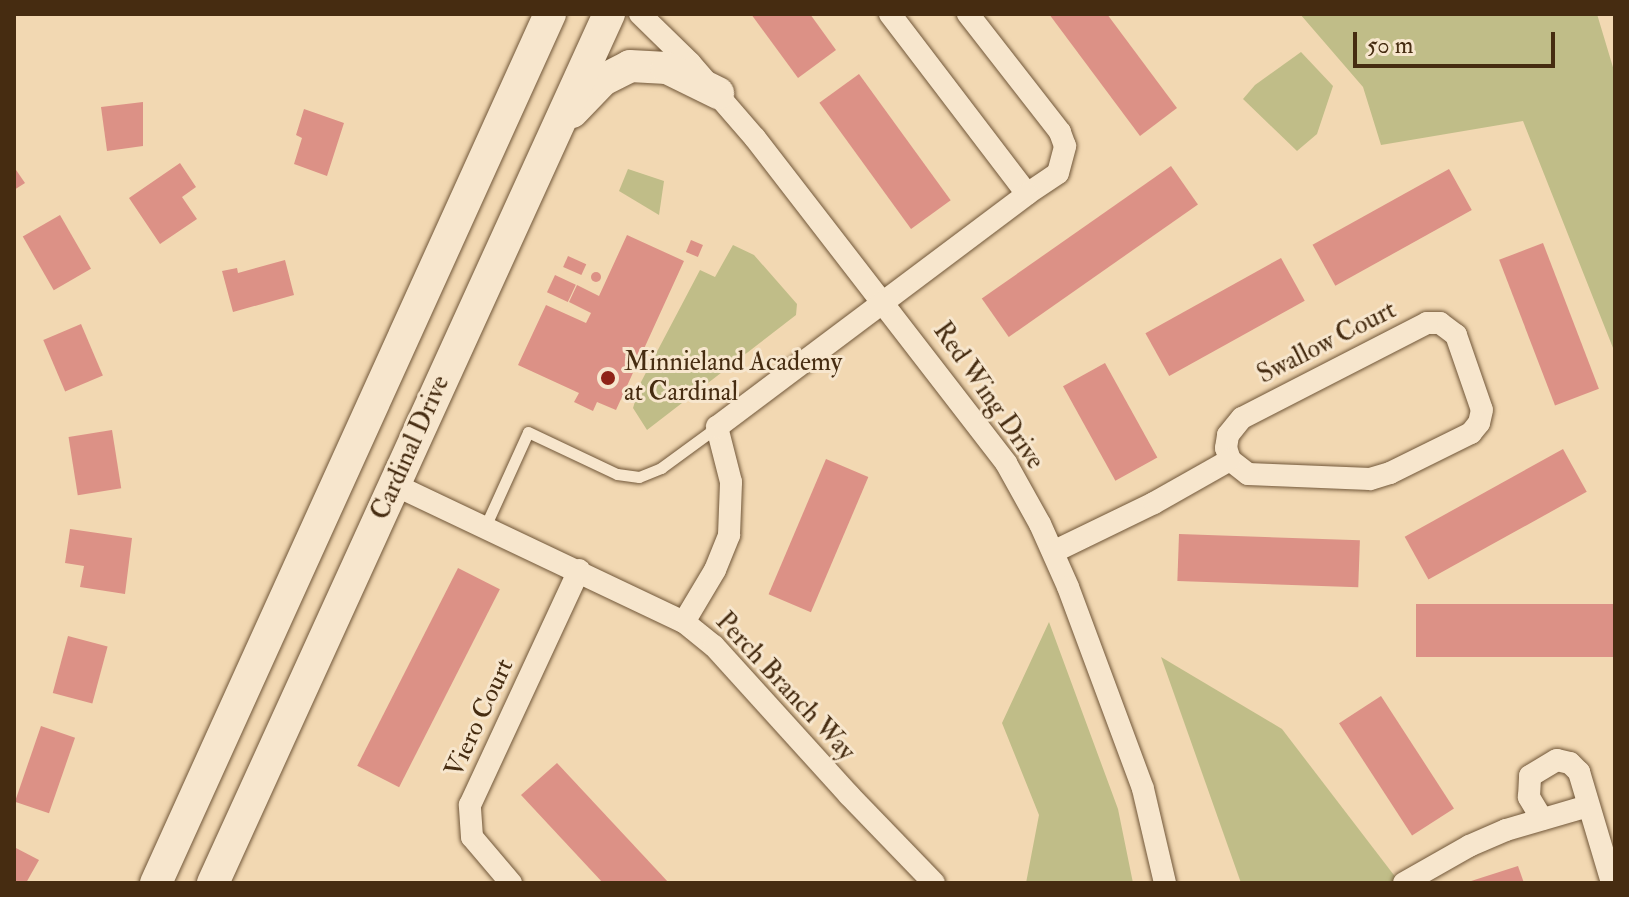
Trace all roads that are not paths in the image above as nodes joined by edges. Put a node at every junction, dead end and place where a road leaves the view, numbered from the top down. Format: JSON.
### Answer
{"nodes":[{"id":1,"x":550,"y":14,"type":"edge"},
{"id":2,"x":609,"y":14,"type":"edge"},
{"id":3,"x":640,"y":14,"type":"edge"},
{"id":4,"x":890,"y":14,"type":"edge"},
{"id":5,"x":968,"y":14,"type":"edge"},
{"id":6,"x":718,"y":93,"type":"junction"},
{"id":7,"x":558,"y":125,"type":"junction"},
{"id":8,"x":1027,"y":194,"type":"junction"},
{"id":9,"x":884,"y":301,"type":"junction"},
{"id":10,"x":717,"y":427,"type":"junction"},
{"id":11,"x":1230,"y":460,"type":"junction"},
{"id":12,"x":395,"y":485,"type":"junction"},
{"id":13,"x":485,"y":527,"type":"junction"},
{"id":14,"x":1053,"y":552,"type":"junction"},
{"id":15,"x":579,"y":570,"type":"junction"},
{"id":16,"x":684,"y":622,"type":"junction"},
{"id":17,"x":1588,"y":806,"type":"junction"},
{"id":18,"x":1542,"y":819,"type":"junction"},
{"id":19,"x":156,"y":883,"type":"edge"},
{"id":20,"x":213,"y":883,"type":"edge"},
{"id":21,"x":511,"y":883,"type":"edge"},
{"id":22,"x":934,"y":883,"type":"edge"},
{"id":23,"x":1165,"y":883,"type":"edge"},
{"id":24,"x":1404,"y":883,"type":"edge"},
{"id":25,"x":1612,"y":883,"type":"edge"}],
"edges":[{"from":1,"to":19,"type":"main road","name":"Cardinal Drive"},
{"from":2,"to":7,"type":"main road","name":"Cardinal Drive"},
{"from":3,"to":6,"type":"street","name":"Red Wing Drive"},
{"from":4,"to":8,"type":"street"},
{"from":5,"to":8,"type":"street"},
{"from":6,"to":7,"type":"main road"},
{"from":6,"to":9,"type":"street","name":"Red Wing Drive"},
{"from":7,"to":12,"type":"main road","name":"Cardinal Drive"},
{"from":8,"to":9,"type":"street"},
{"from":9,"to":10,"type":"street"},
{"from":9,"to":14,"type":"street","name":"Red Wing Drive"},
{"from":10,"to":13,"type":"lane"},
{"from":10,"to":16,"type":"street"},
{"from":11,"to":11,"type":"street","name":"Swallow Court"},
{"from":11,"to":14,"type":"street"},
{"from":12,"to":13,"type":"street","name":"Perch Branch Way"},
{"from":12,"to":20,"type":"main road","name":"Cardinal Drive"},
{"from":13,"to":15,"type":"street","name":"Perch Branch Way"},
{"from":14,"to":23,"type":"street","name":"Red Wing Drive"},
{"from":15,"to":16,"type":"street","name":"Perch Branch Way"},
{"from":15,"to":21,"type":"street","name":"Viero Court"},
{"from":16,"to":22,"type":"street","name":"Perch Branch Way"},
{"from":17,"to":18,"type":"street"},
{"from":17,"to":18,"type":"street"},
{"from":17,"to":25,"type":"street"},
{"from":18,"to":24,"type":"street"}]}
